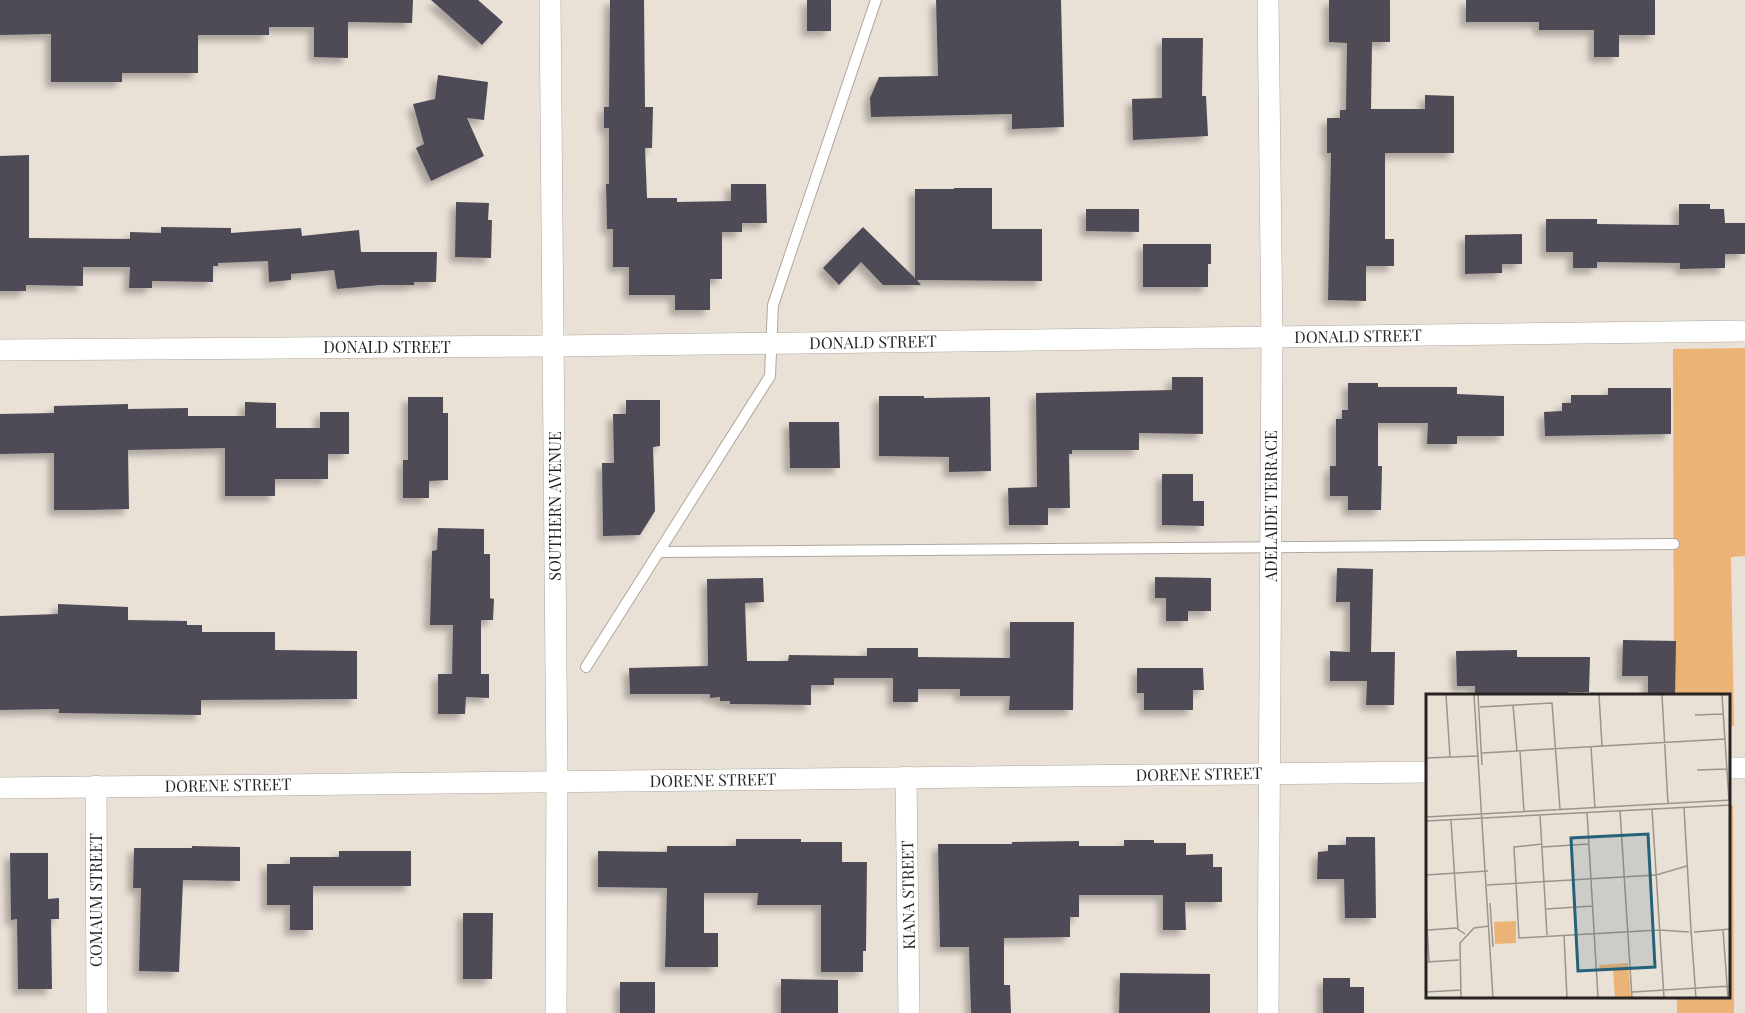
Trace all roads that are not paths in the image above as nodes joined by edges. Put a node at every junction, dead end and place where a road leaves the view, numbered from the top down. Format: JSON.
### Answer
{"nodes":[{"id":1,"x":550,"y":0,"type":"edge"},
{"id":2,"x":876,"y":0,"type":"edge"},
{"id":3,"x":1268,"y":0,"type":"edge"},
{"id":4,"x":1745,"y":331,"type":"edge"},
{"id":5,"x":1272,"y":338,"type":"junction"},
{"id":6,"x":772,"y":344,"type":"junction"},
{"id":7,"x":554,"y":346,"type":"junction"},
{"id":8,"x":0,"y":351,"type":"edge"},
{"id":9,"x":1674,"y":544,"type":"dead end"},
{"id":10,"x":1271,"y":548,"type":"junction"},
{"id":11,"x":659,"y":552,"type":"junction"},
{"id":12,"x":586,"y":667,"type":"dead end"},
{"id":13,"x":1426,"y":772,"type":"edge"},
{"id":14,"x":1269,"y":773,"type":"junction"},
{"id":15,"x":906,"y":777,"type":"junction"},
{"id":16,"x":557,"y":781,"type":"junction"},
{"id":17,"x":96,"y":786,"type":"junction"},
{"id":18,"x":0,"y":788,"type":"edge"},
{"id":19,"x":97,"y":1013,"type":"edge"},
{"id":20,"x":556,"y":1013,"type":"edge"},
{"id":21,"x":909,"y":1013,"type":"edge"},
{"id":22,"x":1268,"y":1013,"type":"edge"}],
"edges":[{"from":1,"to":7,"type":"street","name":"SOUTHERN AVENUE"},
{"from":2,"to":6,"type":"lane"},
{"from":3,"to":5,"type":"street","name":"ADELAIDE TERRACE"},
{"from":4,"to":5,"type":"street","name":"DONALD STREET"},
{"from":5,"to":6,"type":"street","name":"DONALD STREET"},
{"from":5,"to":10,"type":"street","name":"ADELAIDE TERRACE"},
{"from":6,"to":7,"type":"street","name":"DONALD STREET"},
{"from":6,"to":11,"type":"lane"},
{"from":7,"to":8,"type":"street","name":"DONALD STREET"},
{"from":7,"to":16,"type":"street","name":"SOUTHERN AVENUE"},
{"from":9,"to":10,"type":"lane"},
{"from":10,"to":11,"type":"lane"},
{"from":10,"to":14,"type":"street","name":"ADELAIDE TERRACE"},
{"from":11,"to":12,"type":"lane"},
{"from":13,"to":14,"type":"street","name":"DORENE STREET"},
{"from":14,"to":15,"type":"street","name":"DORENE STREET"},
{"from":14,"to":22,"type":"street","name":"ADELAIDE TERRACE"},
{"from":15,"to":16,"type":"street","name":"DORENE STREET"},
{"from":15,"to":21,"type":"street","name":"KIANA STREET"},
{"from":16,"to":17,"type":"street","name":"DORENE STREET"},
{"from":16,"to":20,"type":"street","name":"SOUTHERN AVENUE"},
{"from":17,"to":18,"type":"street","name":"DORENE STREET"},
{"from":17,"to":19,"type":"street","name":"COMAUM STREET"}]}
